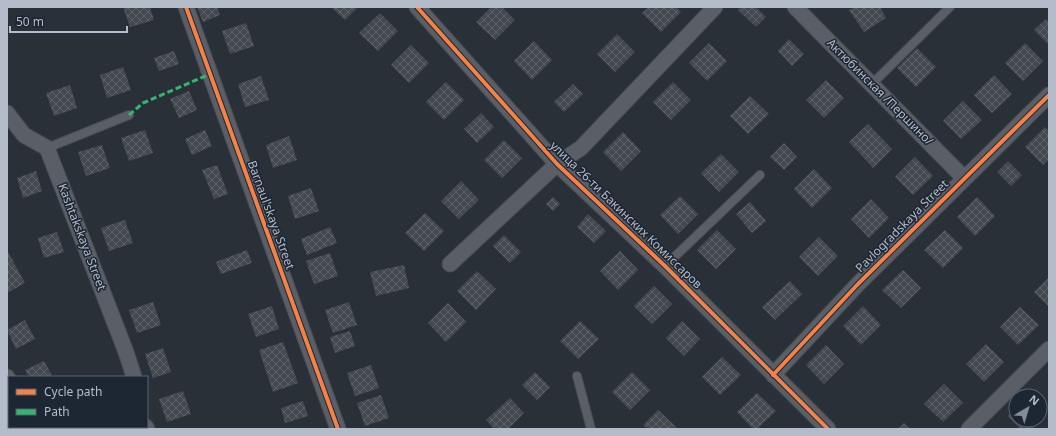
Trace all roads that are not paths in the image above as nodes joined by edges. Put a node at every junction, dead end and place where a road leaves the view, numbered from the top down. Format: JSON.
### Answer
{"nodes":[{"id":1,"x":186,"y":7,"type":"edge"},
{"id":2,"x":417,"y":7,"type":"edge"},
{"id":3,"x":715,"y":7,"type":"edge"},
{"id":4,"x":795,"y":7,"type":"edge"},
{"id":5,"x":950,"y":7,"type":"edge"},
{"id":6,"x":872,"y":84,"type":"junction"},
{"id":7,"x":1049,"y":95,"type":"edge"},
{"id":8,"x":7,"y":114,"type":"edge"},
{"id":9,"x":129,"y":115,"type":"dead end"},
{"id":10,"x":47,"y":148,"type":"junction"},
{"id":11,"x":557,"y":164,"type":"junction"},
{"id":12,"x":760,"y":175,"type":"dead end"},
{"id":13,"x":964,"y":178,"type":"junction"},
{"id":14,"x":450,"y":264,"type":"dead end"},
{"id":15,"x":665,"y":266,"type":"junction"},
{"id":16,"x":1049,"y":349,"type":"edge"},
{"id":17,"x":773,"y":375,"type":"junction"},
{"id":18,"x":134,"y":376,"type":"edge"},
{"id":19,"x":577,"y":376,"type":"dead end"},
{"id":20,"x":338,"y":429,"type":"edge"},
{"id":21,"x":591,"y":429,"type":"edge"},
{"id":22,"x":828,"y":429,"type":"edge"},
{"id":23,"x":969,"y":429,"type":"edge"}],
"edges":[{"from":1,"to":20,"type":"street","name":"Barnaul'skaya Street"},
{"from":2,"to":11,"type":"street","name":"улица 26-ти Бакинских Комиссаров"},
{"from":3,"to":11,"type":"street"},
{"from":4,"to":6,"type":"street","name":"Актюбинская /Першино/"},
{"from":5,"to":6,"type":"lane"},
{"from":6,"to":13,"type":"street","name":"Актюбинская /Першино/"},
{"from":7,"to":13,"type":"street","name":"Pavlogradskaya Street"},
{"from":8,"to":10,"type":"street"},
{"from":9,"to":10,"type":"lane"},
{"from":10,"to":18,"type":"street","name":"Kashtakskaya Street"},
{"from":11,"to":14,"type":"street"},
{"from":11,"to":15,"type":"street","name":"улица 26-ти Бакинских Комиссаров"},
{"from":12,"to":15,"type":"lane"},
{"from":13,"to":17,"type":"street","name":"Pavlogradskaya Street"},
{"from":15,"to":17,"type":"street","name":"улица 26-ти Бакинских Комиссаров"},
{"from":16,"to":23,"type":"street"},
{"from":17,"to":22,"type":"street","name":"улица 26-ти Бакинских Комиссаров"},
{"from":19,"to":21,"type":"lane"}]}
